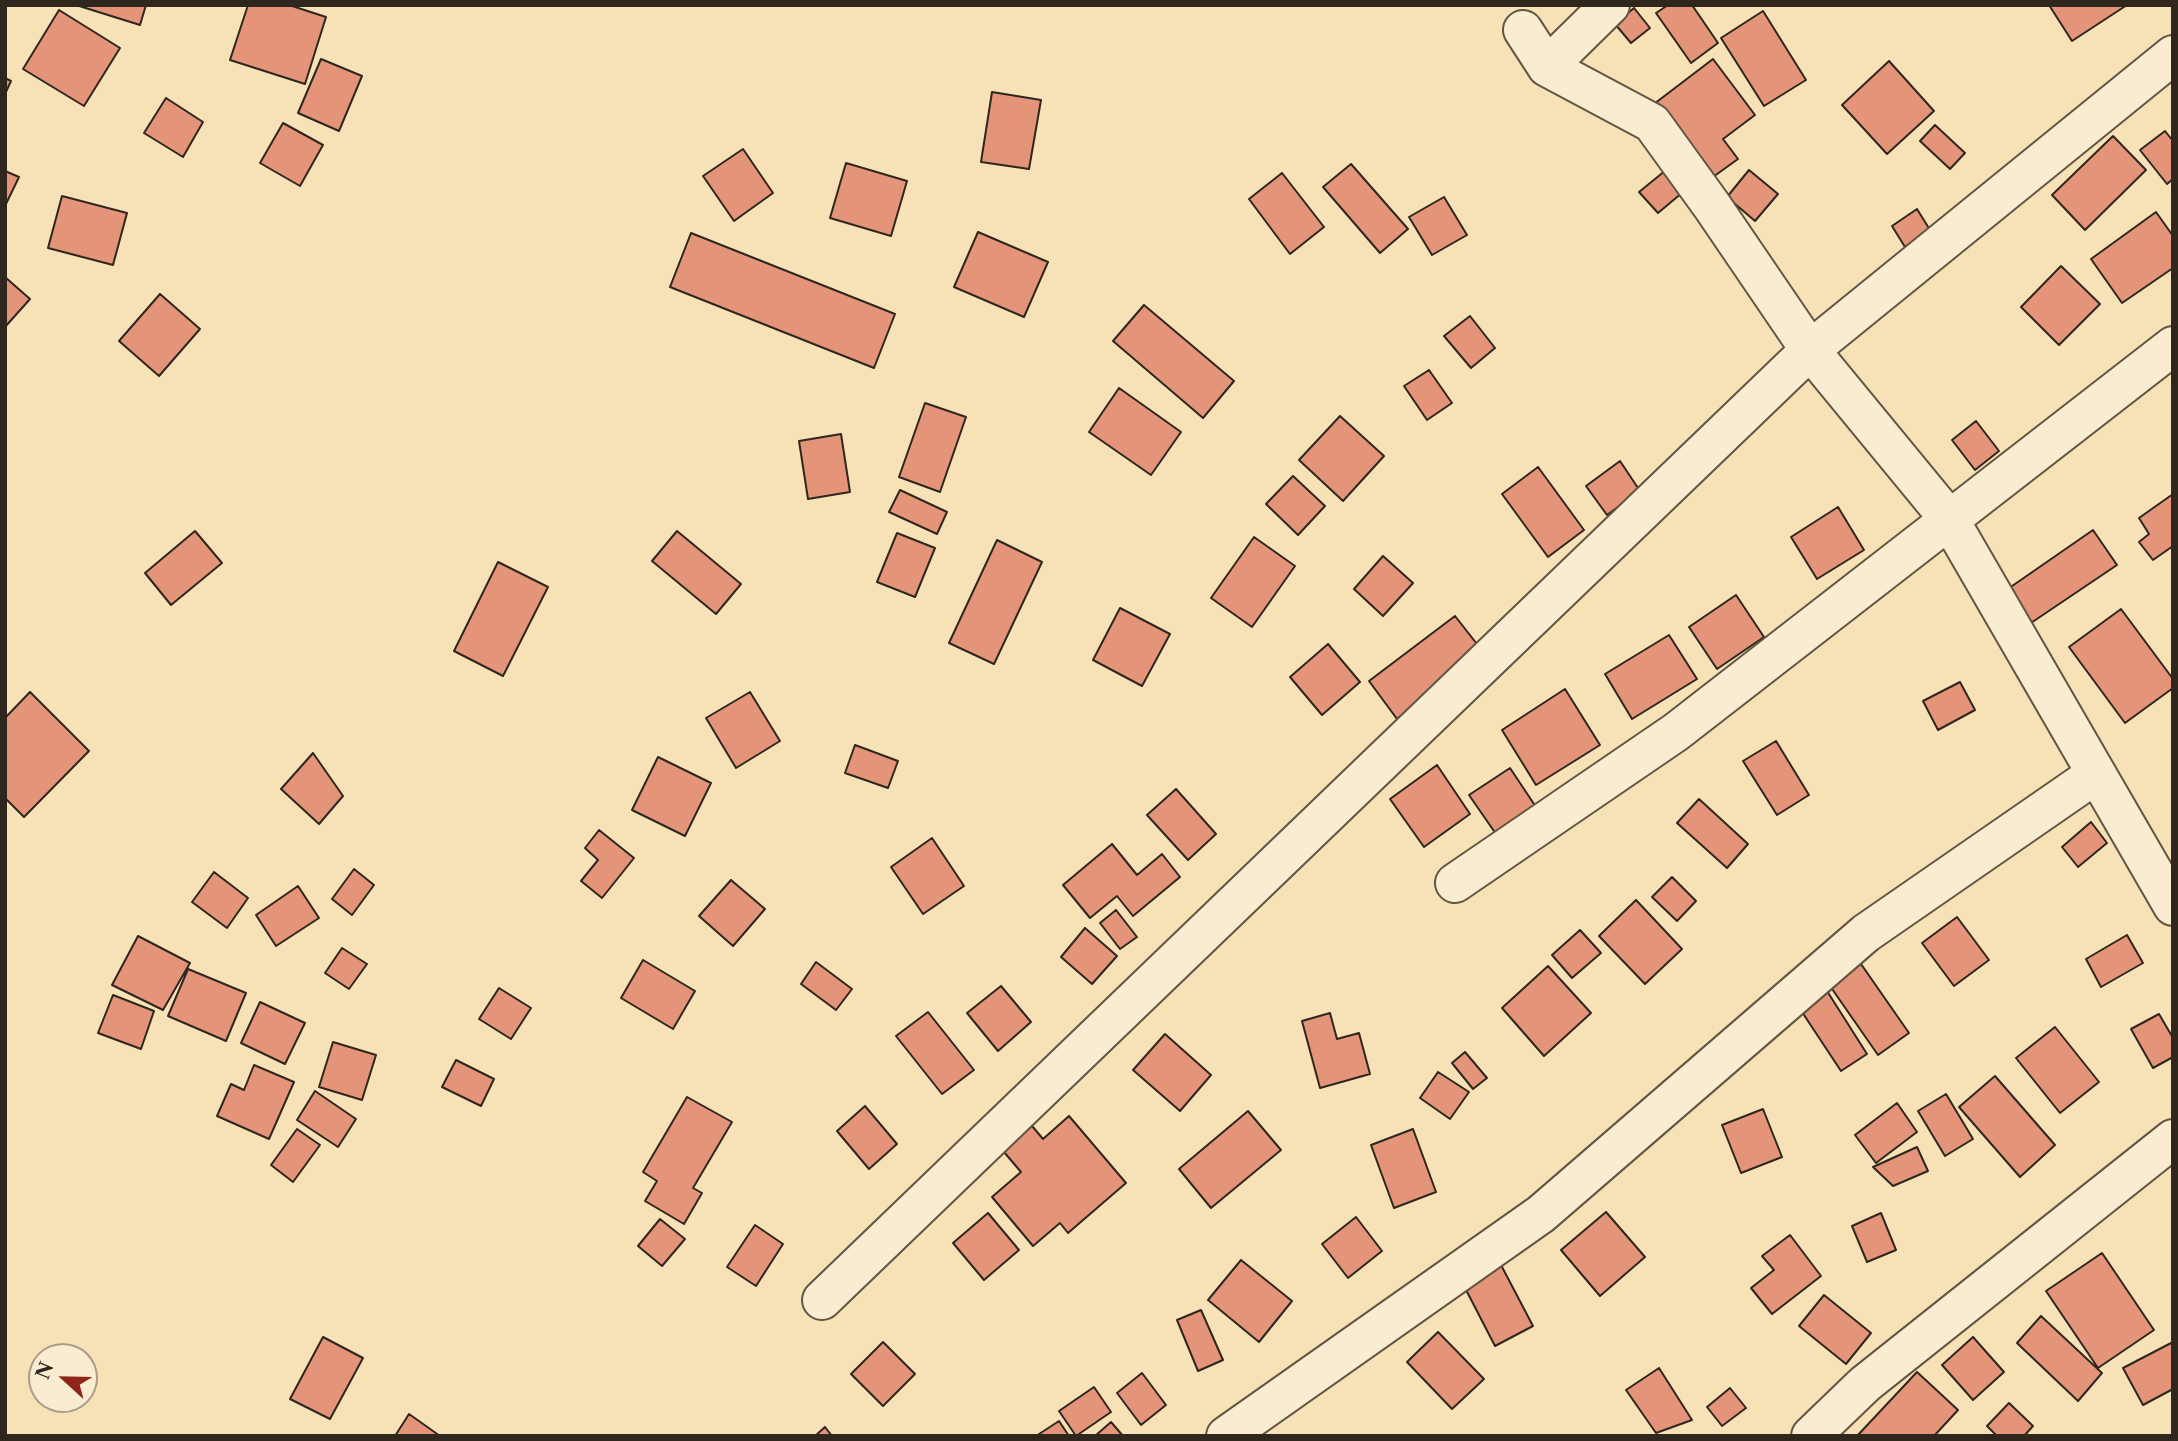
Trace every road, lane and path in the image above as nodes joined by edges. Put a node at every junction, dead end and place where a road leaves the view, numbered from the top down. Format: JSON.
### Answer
{"nodes":[{"id":1,"x":1609,"y":5,"type":"edge"},
{"id":2,"x":1523,"y":30,"type":"dead end"},
{"id":3,"x":2173,"y":55,"type":"edge"},
{"id":4,"x":1547,"y":67,"type":"junction"},
{"id":5,"x":2173,"y":346,"type":"edge"},
{"id":6,"x":1810,"y":350,"type":"junction"},
{"id":7,"x":1949,"y":519,"type":"junction"},
{"id":8,"x":2096,"y":774,"type":"junction"},
{"id":9,"x":1455,"y":883,"type":"dead end"},
{"id":10,"x":2173,"y":906,"type":"edge"},
{"id":11,"x":2173,"y":1139,"type":"edge"},
{"id":12,"x":821,"y":1300,"type":"dead end"},
{"id":13,"x":1226,"y":1436,"type":"edge"},
{"id":14,"x":1811,"y":1436,"type":"edge"}],
"edges":[{"from":1,"to":4,"type":"street"},
{"from":2,"to":4,"type":"street"},
{"from":3,"to":6,"type":"street"},
{"from":4,"to":6,"type":"street"},
{"from":5,"to":7,"type":"street"},
{"from":6,"to":7,"type":"street"},
{"from":6,"to":12,"type":"street"},
{"from":7,"to":8,"type":"street"},
{"from":7,"to":9,"type":"street"},
{"from":8,"to":10,"type":"street"},
{"from":8,"to":13,"type":"street"},
{"from":11,"to":14,"type":"street"}]}
